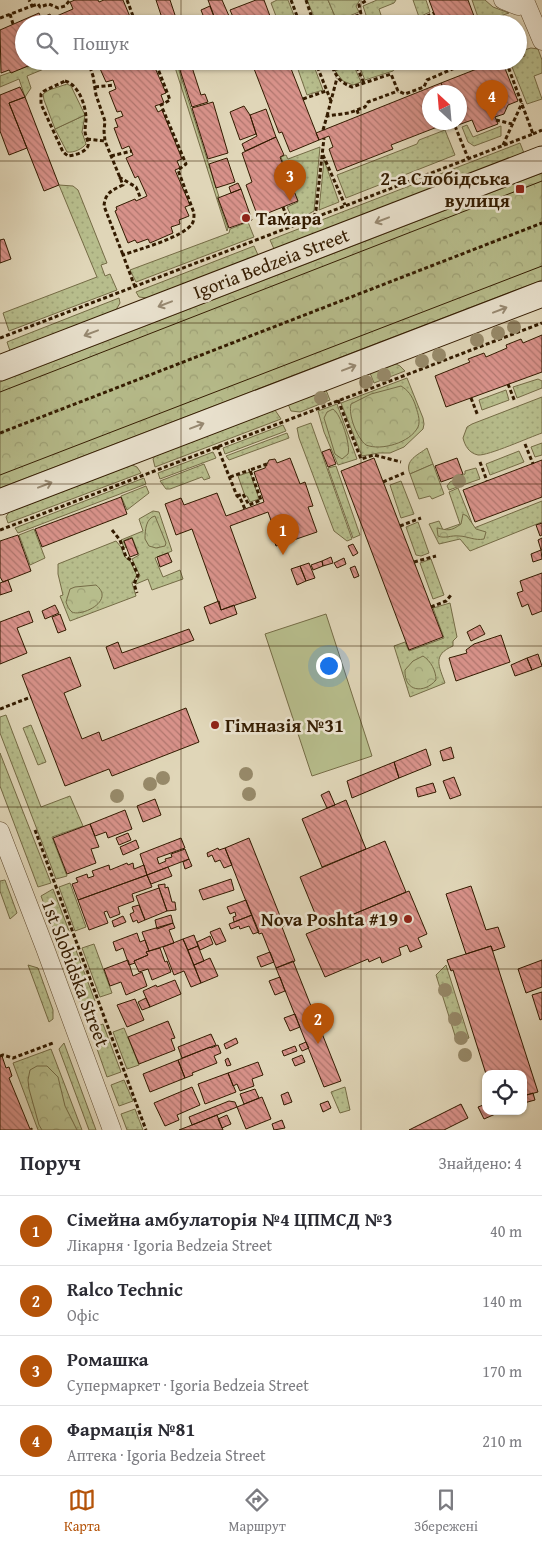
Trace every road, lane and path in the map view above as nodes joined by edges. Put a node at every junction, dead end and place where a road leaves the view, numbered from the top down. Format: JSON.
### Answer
{"nodes":[{"id":1,"x":29,"y":0,"type":"edge"},
{"id":2,"x":70,"y":0,"type":"edge"},
{"id":3,"x":127,"y":0,"type":"edge"},
{"id":4,"x":291,"y":0,"type":"edge"},
{"id":5,"x":306,"y":0,"type":"edge"},
{"id":6,"x":367,"y":0,"type":"edge"},
{"id":7,"x":503,"y":0,"type":"edge"},
{"id":8,"x":32,"y":6,"type":"junction"},
{"id":9,"x":434,"y":13,"type":"dead end"},
{"id":10,"x":10,"y":14,"type":"junction"},
{"id":11,"x":133,"y":15,"type":"edge"},
{"id":12,"x":297,"y":15,"type":"edge"},
{"id":13,"x":311,"y":15,"type":"edge"},
{"id":14,"x":358,"y":15,"type":"edge"},
{"id":15,"x":430,"y":15,"type":"edge"},
{"id":16,"x":0,"y":18,"type":"edge"},
{"id":17,"x":13,"y":24,"type":"dead end"},
{"id":18,"x":542,"y":41,"type":"edge"},
{"id":19,"x":91,"y":70,"type":"edge"},
{"id":20,"x":158,"y":70,"type":"edge"},
{"id":21,"x":318,"y":70,"type":"edge"},
{"id":22,"x":333,"y":70,"type":"edge"},
{"id":23,"x":358,"y":70,"type":"edge"},
{"id":24,"x":450,"y":70,"type":"edge"},
{"id":25,"x":510,"y":70,"type":"edge"},
{"id":26,"x":337,"y":78,"type":"junction"},
{"id":27,"x":364,"y":83,"type":"junction"},
{"id":28,"x":114,"y":85,"type":"dead end"},
{"id":29,"x":95,"y":88,"type":"junction"},
{"id":30,"x":326,"y":90,"type":"junction"},
{"id":31,"x":398,"y":91,"type":"junction"},
{"id":32,"x":303,"y":99,"type":"dead end"},
{"id":33,"x":331,"y":101,"type":"junction"},
{"id":34,"x":522,"y":102,"type":"junction"},
{"id":35,"x":357,"y":110,"type":"junction"},
{"id":36,"x":327,"y":116,"type":"junction"},
{"id":37,"x":359,"y":116,"type":"dead end"},
{"id":38,"x":496,"y":120,"type":"dead end"},
{"id":39,"x":512,"y":124,"type":"junction"},
{"id":40,"x":322,"y":130,"type":"dead end"},
{"id":41,"x":458,"y":130,"type":"edge"},
{"id":42,"x":542,"y":130,"type":"edge"},
{"id":43,"x":533,"y":134,"type":"junction"},
{"id":44,"x":324,"y":138,"type":"dead end"},
{"id":45,"x":88,"y":139,"type":"junction"},
{"id":46,"x":105,"y":141,"type":"junction"},
{"id":47,"x":503,"y":145,"type":"junction"},
{"id":48,"x":132,"y":151,"type":"dead end"},
{"id":49,"x":322,"y":153,"type":"junction"},
{"id":50,"x":111,"y":156,"type":"junction"},
{"id":51,"x":468,"y":158,"type":"junction"},
{"id":52,"x":542,"y":159,"type":"edge"},
{"id":53,"x":118,"y":177,"type":"junction"},
{"id":54,"x":141,"y":199,"type":"dead end"},
{"id":55,"x":345,"y":205,"type":"junction"},
{"id":56,"x":283,"y":207,"type":"dead end"},
{"id":57,"x":314,"y":217,"type":"junction"},
{"id":58,"x":542,"y":223,"type":"edge"},
{"id":59,"x":290,"y":226,"type":"junction"},
{"id":60,"x":123,"y":255,"type":"junction"},
{"id":61,"x":135,"y":286,"type":"junction"},
{"id":62,"x":542,"y":294,"type":"edge"},
{"id":63,"x":542,"y":323,"type":"edge"},
{"id":64,"x":0,"y":338,"type":"edge"},
{"id":65,"x":0,"y":368,"type":"edge"},
{"id":66,"x":508,"y":384,"type":"dead end"},
{"id":67,"x":471,"y":398,"type":"dead end"},
{"id":68,"x":338,"y":400,"type":"junction"},
{"id":69,"x":515,"y":402,"type":"dead end"},
{"id":70,"x":478,"y":416,"type":"dead end"},
{"id":71,"x":0,"y":433,"type":"edge"},
{"id":72,"x":525,"y":444,"type":"dead end"},
{"id":73,"x":218,"y":446,"type":"junction"},
{"id":74,"x":401,"y":462,"type":"dead end"},
{"id":75,"x":480,"y":462,"type":"dead end"},
{"id":76,"x":267,"y":464,"type":"dead end"},
{"id":77,"x":533,"y":464,"type":"dead end"},
{"id":78,"x":250,"y":470,"type":"junction"},
{"id":79,"x":404,"y":473,"type":"dead end"},
{"id":80,"x":230,"y":477,"type":"junction"},
{"id":81,"x":487,"y":481,"type":"dead end"},
{"id":82,"x":383,"y":482,"type":"dead end"},
{"id":83,"x":237,"y":496,"type":"junction"},
{"id":84,"x":0,"y":502,"type":"edge"},
{"id":85,"x":244,"y":509,"type":"dead end"},
{"id":86,"x":421,"y":518,"type":"dead end"},
{"id":87,"x":400,"y":526,"type":"dead end"},
{"id":88,"x":0,"y":530,"type":"edge"},
{"id":89,"x":112,"y":530,"type":"dead end"},
{"id":90,"x":436,"y":556,"type":"dead end"},
{"id":91,"x":414,"y":562,"type":"dead end"},
{"id":92,"x":137,"y":593,"type":"dead end"},
{"id":93,"x":451,"y":595,"type":"dead end"},
{"id":94,"x":431,"y":607,"type":"dead end"},
{"id":95,"x":31,"y":697,"type":"dead end"},
{"id":96,"x":0,"y":709,"type":"edge"},
{"id":97,"x":35,"y":830,"type":"dead end"},
{"id":98,"x":0,"y":831,"type":"edge"},
{"id":99,"x":53,"y":1043,"type":"dead end"},
{"id":100,"x":0,"y":1056,"type":"edge"},
{"id":101,"x":112,"y":1130,"type":"edge"},
{"id":102,"x":146,"y":1130,"type":"edge"}],
"edges":[{"from":1,"to":8,"type":"path"},
{"from":2,"to":8,"type":"path"},
{"from":3,"to":11,"type":"path"},
{"from":4,"to":12,"type":"path"},
{"from":5,"to":13,"type":"path"},
{"from":6,"to":14,"type":"path"},
{"from":7,"to":18,"type":"street"},
{"from":8,"to":10,"type":"path"},
{"from":9,"to":15,"type":"path"},
{"from":10,"to":16,"type":"path"},
{"from":10,"to":17,"type":"path"},
{"from":19,"to":29,"type":"path"},
{"from":20,"to":60,"type":"path"},
{"from":21,"to":30,"type":"path"},
{"from":22,"to":26,"type":"path"},
{"from":23,"to":27,"type":"path"},
{"from":24,"to":31,"type":"path"},
{"from":25,"to":34,"type":"path"},
{"from":26,"to":27,"type":"path"},
{"from":26,"to":33,"type":"path"},
{"from":27,"to":31,"type":"path"},
{"from":28,"to":29,"type":"path"},
{"from":29,"to":46,"type":"path"},
{"from":30,"to":32,"type":"path"},
{"from":30,"to":33,"type":"path"},
{"from":31,"to":35,"type":"path"},
{"from":33,"to":36,"type":"path"},
{"from":34,"to":39,"type":"path"},
{"from":34,"to":43,"type":"path"},
{"from":35,"to":36,"type":"path"},
{"from":35,"to":37,"type":"path"},
{"from":36,"to":40,"type":"path"},
{"from":38,"to":39,"type":"path"},
{"from":39,"to":47,"type":"path"},
{"from":41,"to":51,"type":"path"},
{"from":42,"to":43,"type":"path"},
{"from":43,"to":47,"type":"path"},
{"from":44,"to":49,"type":"path"},
{"from":45,"to":45,"type":"path"},
{"from":45,"to":46,"type":"path"},
{"from":46,"to":50,"type":"path"},
{"from":47,"to":51,"type":"path"},
{"from":48,"to":50,"type":"path"},
{"from":49,"to":55,"type":"path"},
{"from":49,"to":57,"type":"path"},
{"from":50,"to":53,"type":"path"},
{"from":51,"to":55,"type":"path"},
{"from":52,"to":65,"type":"street","name":"Igoria Bedzeia Street","one_way":true},
{"from":53,"to":54,"type":"path"},
{"from":53,"to":60,"type":"path"},
{"from":55,"to":57,"type":"path"},
{"from":56,"to":59,"type":"path"},
{"from":57,"to":59,"type":"path"},
{"from":58,"to":71,"type":"path"},
{"from":59,"to":61,"type":"path"},
{"from":60,"to":61,"type":"path"},
{"from":61,"to":64,"type":"path"},
{"from":84,"to":62,"type":"street","one_way":true},
{"from":63,"to":68,"type":"path"},
{"from":66,"to":69,"type":"path"},
{"from":67,"to":70,"type":"path"},
{"from":68,"to":73,"type":"path"},
{"from":68,"to":74,"type":"path"},
{"from":72,"to":77,"type":"path"},
{"from":73,"to":80,"type":"path"},
{"from":73,"to":88,"type":"path"},
{"from":75,"to":81,"type":"path"},
{"from":76,"to":78,"type":"path"},
{"from":78,"to":80,"type":"path"},
{"from":78,"to":83,"type":"path"},
{"from":79,"to":82,"type":"path"},
{"from":80,"to":83,"type":"path"},
{"from":83,"to":85,"type":"path"},
{"from":86,"to":87,"type":"path"},
{"from":89,"to":92,"type":"path"},
{"from":90,"to":91,"type":"path"},
{"from":93,"to":94,"type":"path"},
{"from":95,"to":96,"type":"path"},
{"from":97,"to":102,"type":"path"},
{"from":98,"to":101,"type":"street","name":"1st Slobidska Street"},
{"from":99,"to":100,"type":"path"}]}
